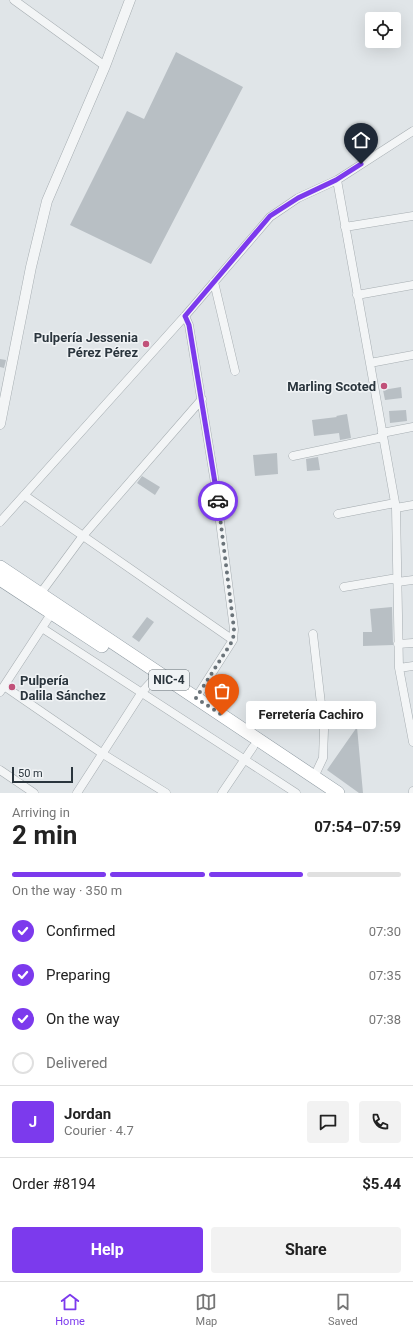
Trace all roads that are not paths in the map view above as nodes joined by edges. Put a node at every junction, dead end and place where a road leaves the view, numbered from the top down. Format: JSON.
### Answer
{"nodes":[{"id":1,"x":14,"y":0,"type":"edge"},
{"id":2,"x":130,"y":0,"type":"edge"},
{"id":3,"x":106,"y":66,"type":"junction"},
{"id":4,"x":413,"y":131,"type":"edge"},
{"id":5,"x":336,"y":180,"type":"junction"},
{"id":6,"x":413,"y":216,"type":"edge"},
{"id":7,"x":345,"y":227,"type":"junction"},
{"id":8,"x":214,"y":282,"type":"junction"},
{"id":9,"x":413,"y":285,"type":"edge"},
{"id":10,"x":357,"y":295,"type":"junction"},
{"id":11,"x":185,"y":316,"type":"junction"},
{"id":12,"x":413,"y":355,"type":"edge"},
{"id":13,"x":370,"y":363,"type":"junction"},
{"id":14,"x":235,"y":371,"type":"dead end"},
{"id":15,"x":202,"y":399,"type":"junction"},
{"id":16,"x":0,"y":424,"type":"edge"},
{"id":17,"x":413,"y":427,"type":"edge"},
{"id":18,"x":383,"y":435,"type":"junction"},
{"id":19,"x":293,"y":456,"type":"dead end"},
{"id":20,"x":24,"y":495,"type":"junction"},
{"id":21,"x":413,"y":505,"type":"edge"},
{"id":22,"x":396,"y":506,"type":"junction"},
{"id":23,"x":338,"y":514,"type":"dead end"},
{"id":24,"x":0,"y":522,"type":"edge"},
{"id":25,"x":82,"y":537,"type":"junction"},
{"id":26,"x":0,"y":567,"type":"edge"},
{"id":27,"x":0,"y":579,"type":"edge"},
{"id":28,"x":397,"y":580,"type":"junction"},
{"id":29,"x":413,"y":580,"type":"edge"},
{"id":30,"x":344,"y":587,"type":"dead end"},
{"id":31,"x":40,"y":594,"type":"junction"},
{"id":32,"x":51,"y":614,"type":"junction"},
{"id":33,"x":42,"y":628,"type":"junction"},
{"id":34,"x":313,"y":634,"type":"dead end"},
{"id":35,"x":233,"y":640,"type":"junction"},
{"id":36,"x":413,"y":643,"type":"edge"},
{"id":37,"x":398,"y":644,"type":"junction"},
{"id":38,"x":413,"y":666,"type":"edge"},
{"id":39,"x":399,"y":668,"type":"junction"},
{"id":40,"x":153,"y":680,"type":"junction"},
{"id":41,"x":2,"y":689,"type":"edge"},
{"id":42,"x":142,"y":692,"type":"junction"},
{"id":43,"x":196,"y":698,"type":"junction"},
{"id":44,"x":411,"y":718,"type":"edge"},
{"id":45,"x":413,"y":742,"type":"edge"},
{"id":46,"x":253,"y":747,"type":"junction"},
{"id":47,"x":104,"y":754,"type":"junction"},
{"id":48,"x":244,"y":760,"type":"junction"},
{"id":49,"x":0,"y":770,"type":"edge"},
{"id":50,"x":314,"y":777,"type":"junction"},
{"id":51,"x":34,"y":793,"type":"edge"},
{"id":52,"x":77,"y":793,"type":"edge"},
{"id":53,"x":166,"y":793,"type":"edge"},
{"id":54,"x":222,"y":793,"type":"edge"},
{"id":55,"x":296,"y":793,"type":"edge"},
{"id":56,"x":324,"y":793,"type":"edge"},
{"id":57,"x":338,"y":793,"type":"edge"}],
"edges":[{"from":1,"to":3,"type":"street"},
{"from":2,"to":3,"type":"street"},
{"from":3,"to":16,"type":"street"},
{"from":4,"to":5,"type":"street"},
{"from":5,"to":7,"type":"street"},
{"from":5,"to":8,"type":"street"},
{"from":6,"to":7,"type":"street"},
{"from":7,"to":10,"type":"street"},
{"from":8,"to":11,"type":"street"},
{"from":8,"to":14,"type":"street"},
{"from":9,"to":10,"type":"street"},
{"from":10,"to":13,"type":"street"},
{"from":11,"to":15,"type":"street"},
{"from":11,"to":20,"type":"street"},
{"from":12,"to":13,"type":"street"},
{"from":13,"to":18,"type":"street"},
{"from":15,"to":25,"type":"street"},
{"from":15,"to":35,"type":"street"},
{"from":17,"to":18,"type":"street"},
{"from":18,"to":19,"type":"street"},
{"from":18,"to":22,"type":"street"},
{"from":20,"to":24,"type":"street"},
{"from":20,"to":25,"type":"street"},
{"from":21,"to":22,"type":"street"},
{"from":22,"to":23,"type":"street"},
{"from":22,"to":28,"type":"street"},
{"from":25,"to":31,"type":"street"},
{"from":25,"to":35,"type":"street"},
{"from":26,"to":31,"type":"highway","number":"NIC-4"},
{"from":27,"to":32,"type":"highway","number":"NIC-4"},
{"from":28,"to":29,"type":"street"},
{"from":28,"to":30,"type":"street"},
{"from":28,"to":37,"type":"street"},
{"from":31,"to":43,"type":"highway","number":"NIC-4"},
{"from":32,"to":33,"type":"street"},
{"from":32,"to":40,"type":"highway","number":"NIC-4"},
{"from":33,"to":41,"type":"street"},
{"from":33,"to":42,"type":"street"},
{"from":34,"to":50,"type":"street"},
{"from":35,"to":43,"type":"street"},
{"from":36,"to":37,"type":"street"},
{"from":37,"to":39,"type":"street"},
{"from":38,"to":39,"type":"street"},
{"from":39,"to":44,"type":"street"},
{"from":40,"to":42,"type":"street"},
{"from":40,"to":46,"type":"highway","number":"NIC-4"},
{"from":41,"to":47,"type":"street"},
{"from":42,"to":47,"type":"street"},
{"from":42,"to":48,"type":"street"},
{"from":43,"to":50,"type":"highway","number":"NIC-4"},
{"from":44,"to":45,"type":"street"},
{"from":46,"to":48,"type":"street"},
{"from":46,"to":56,"type":"highway","number":"NIC-4"},
{"from":47,"to":52,"type":"street"},
{"from":47,"to":53,"type":"street"},
{"from":48,"to":54,"type":"street"},
{"from":48,"to":55,"type":"street"},
{"from":49,"to":51,"type":"street"},
{"from":50,"to":57,"type":"highway","number":"NIC-4"}]}
